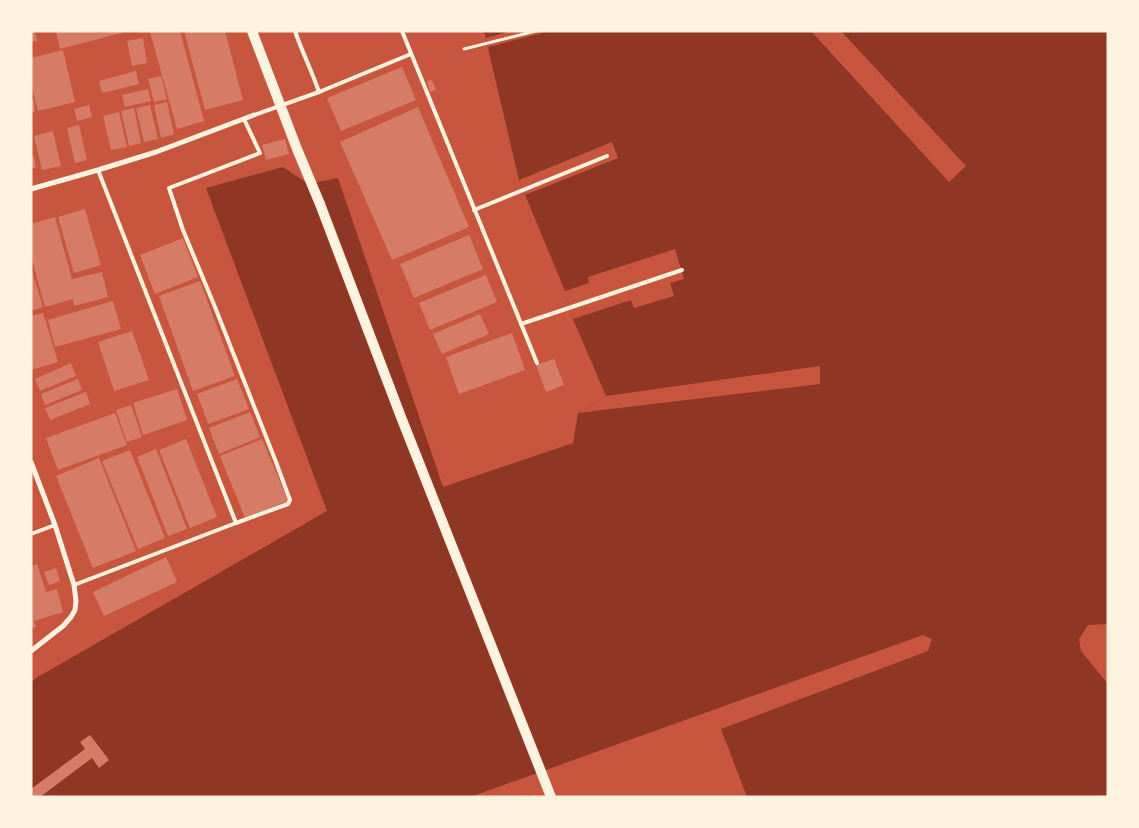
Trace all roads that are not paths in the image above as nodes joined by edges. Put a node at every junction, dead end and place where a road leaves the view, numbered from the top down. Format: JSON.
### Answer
{"nodes":[{"id":1,"x":252,"y":31,"type":"edge"},
{"id":2,"x":295,"y":31,"type":"edge"},
{"id":3,"x":402,"y":31,"type":"edge"},
{"id":4,"x":411,"y":54,"type":"junction"},
{"id":5,"x":319,"y":92,"type":"junction"},
{"id":6,"x":254,"y":115,"type":"joint"},
{"id":7,"x":244,"y":119,"type":"junction"},
{"id":8,"x":607,"y":156,"type":"dead end"},
{"id":9,"x":98,"y":170,"type":"junction"},
{"id":10,"x":31,"y":189,"type":"edge"},
{"id":11,"x":474,"y":210,"type":"junction"},
{"id":12,"x":682,"y":270,"type":"dead end"},
{"id":13,"x":520,"y":324,"type":"junction"},
{"id":14,"x":538,"y":363,"type":"dead end"},
{"id":15,"x":31,"y":462,"type":"edge"},
{"id":16,"x":236,"y":523,"type":"junction"},
{"id":17,"x":55,"y":525,"type":"junction"},
{"id":18,"x":31,"y":534,"type":"edge"},
{"id":19,"x":74,"y":584,"type":"junction"},
{"id":20,"x":31,"y":651,"type":"edge"},
{"id":21,"x":551,"y":797,"type":"edge"}],
"edges":[{"from":1,"to":21,"type":"main road"},
{"from":2,"to":5,"type":"lane"},
{"from":3,"to":4,"type":"lane"},
{"from":4,"to":5,"type":"lane"},
{"from":4,"to":11,"type":"lane"},
{"from":5,"to":6,"type":"lane"},
{"from":6,"to":7,"type":"street"},
{"from":7,"to":9,"type":"street"},
{"from":7,"to":16,"type":"lane"},
{"from":8,"to":11,"type":"lane"},
{"from":9,"to":10,"type":"street"},
{"from":9,"to":16,"type":"lane"},
{"from":11,"to":13,"type":"lane"},
{"from":12,"to":13,"type":"lane"},
{"from":13,"to":14,"type":"lane"},
{"from":15,"to":17,"type":"street"},
{"from":16,"to":19,"type":"lane"},
{"from":17,"to":18,"type":"lane"},
{"from":17,"to":19,"type":"street"},
{"from":19,"to":20,"type":"street"}]}
